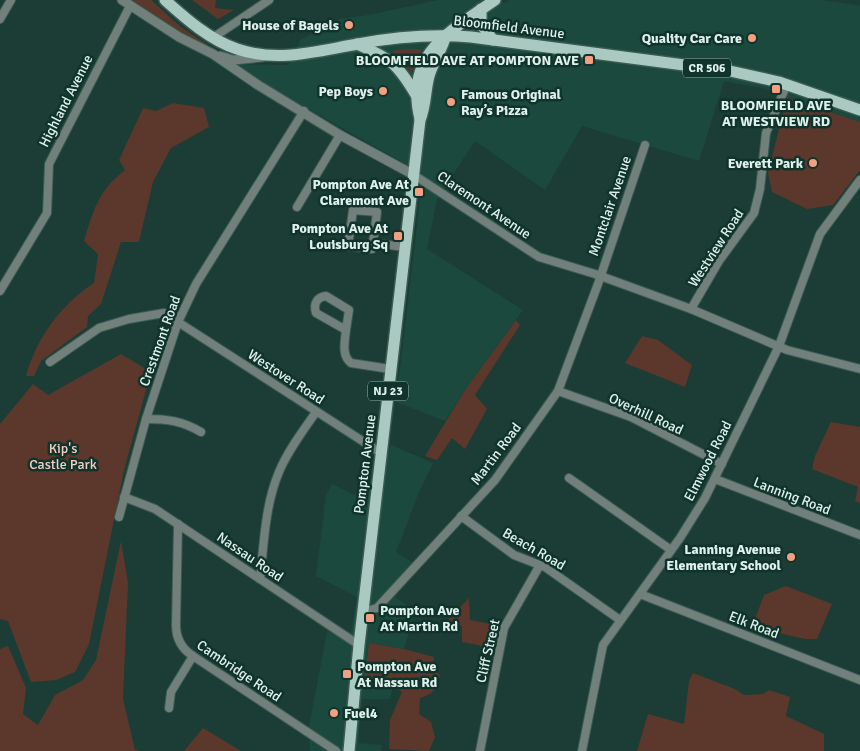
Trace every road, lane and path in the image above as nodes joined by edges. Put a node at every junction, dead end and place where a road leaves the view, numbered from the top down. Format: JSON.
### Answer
{"nodes":[{"id":1,"x":11,"y":0,"type":"edge"},
{"id":2,"x":165,"y":0,"type":"edge"},
{"id":3,"x":270,"y":0,"type":"edge"},
{"id":4,"x":495,"y":0,"type":"edge"},
{"id":5,"x":126,"y":3,"type":"edge"},
{"id":6,"x":481,"y":10,"type":"junction"},
{"id":7,"x":0,"y":19,"type":"edge"},
{"id":8,"x":446,"y":35,"type":"junction"},
{"id":9,"x":214,"y":37,"type":"junction"},
{"id":10,"x":493,"y":40,"type":"junction"},
{"id":11,"x":358,"y":44,"type":"junction"},
{"id":12,"x":213,"y":54,"type":"junction"},
{"id":13,"x":276,"y":56,"type":"junction"},
{"id":14,"x":787,"y":84,"type":"junction"},
{"id":15,"x":416,"y":96,"type":"junction"},
{"id":16,"x":860,"y":110,"type":"edge"},
{"id":17,"x":304,"y":111,"type":"junction"},
{"id":18,"x":420,"y":120,"type":"junction"},
{"id":19,"x":340,"y":135,"type":"junction"},
{"id":20,"x":645,"y":145,"type":"dead end"},
{"id":21,"x":414,"y":174,"type":"junction"},
{"id":22,"x":860,"y":180,"type":"edge"},
{"id":23,"x":297,"y":207,"type":"dead end"},
{"id":24,"x":373,"y":243,"type":"junction"},
{"id":25,"x":405,"y":247,"type":"junction"},
{"id":26,"x":600,"y":275,"type":"junction"},
{"id":27,"x":0,"y":291,"type":"edge"},
{"id":28,"x":691,"y":309,"type":"junction"},
{"id":29,"x":178,"y":322,"type":"junction"},
{"id":30,"x":346,"y":330,"type":"junction"},
{"id":31,"x":779,"y":346,"type":"junction"},
{"id":32,"x":50,"y":362,"type":"dead end"},
{"id":33,"x":390,"y":369,"type":"junction"},
{"id":34,"x":860,"y":369,"type":"edge"},
{"id":35,"x":558,"y":391,"type":"junction"},
{"id":36,"x":316,"y":412,"type":"junction"},
{"id":37,"x":146,"y":419,"type":"junction"},
{"id":38,"x":201,"y":432,"type":"dead end"},
{"id":39,"x":381,"y":453,"type":"junction"},
{"id":40,"x":722,"y":464,"type":"junction"},
{"id":41,"x":569,"y":478,"type":"dead end"},
{"id":42,"x":714,"y":479,"type":"junction"},
{"id":43,"x":124,"y":497,"type":"junction"},
{"id":44,"x":461,"y":516,"type":"junction"},
{"id":45,"x":119,"y":517,"type":"dead end"},
{"id":46,"x":178,"y":524,"type":"junction"},
{"id":47,"x":860,"y":535,"type":"edge"},
{"id":48,"x":672,"y":550,"type":"junction"},
{"id":49,"x":540,"y":565,"type":"junction"},
{"id":50,"x":260,"y":579,"type":"junction"},
{"id":51,"x":640,"y":594,"type":"junction"},
{"id":52,"x":363,"y":608,"type":"junction"},
{"id":53,"x":620,"y":620,"type":"junction"},
{"id":54,"x":359,"y":645,"type":"junction"},
{"id":55,"x":193,"y":656,"type":"junction"},
{"id":56,"x":860,"y":680,"type":"edge"},
{"id":57,"x":169,"y":708,"type":"dead end"},
{"id":58,"x":336,"y":751,"type":"edge"},
{"id":59,"x":349,"y":751,"type":"edge"},
{"id":60,"x":480,"y":751,"type":"edge"},
{"id":61,"x":582,"y":751,"type":"edge"}],
"edges":[{"from":1,"to":7,"type":"street"},
{"from":2,"to":9,"type":"main road","name":"Bloomfield Avenue","number":"CR 506"},
{"from":3,"to":9,"type":"street"},
{"from":4,"to":6,"type":"main road"},
{"from":5,"to":12,"type":"street","name":"Claremont Avenue"},
{"from":5,"to":27,"type":"street","name":"Highland Avenue"},
{"from":6,"to":8,"type":"main road"},
{"from":6,"to":10,"type":"main road"},
{"from":8,"to":10,"type":"main road","name":"Bloomfield Avenue","number":"CR 506"},
{"from":8,"to":11,"type":"main road","name":"Bloomfield Avenue","number":"CR 506"},
{"from":8,"to":15,"type":"main road","name":"Pompton Avenue","number":"NJ 23"},
{"from":8,"to":18,"type":"main road","name":"Pompton Avenue","number":"NJ 23"},
{"from":9,"to":13,"type":"main road","name":"Bloomfield Avenue","number":"CR 506"},
{"from":10,"to":14,"type":"main road","name":"Bloomfield Avenue","number":"CR 506"},
{"from":11,"to":13,"type":"main road","name":"Bloomfield Avenue","number":"CR 506"},
{"from":11,"to":15,"type":"main road"},
{"from":12,"to":13,"type":"street"},
{"from":12,"to":17,"type":"street","name":"Claremont Avenue"},
{"from":14,"to":16,"type":"main road","name":"Bloomfield Avenue","number":"CR 506"},
{"from":14,"to":28,"type":"street","name":"Westview Road"},
{"from":15,"to":18,"type":"main road","name":"Pompton Avenue","number":"NJ 23"},
{"from":17,"to":19,"type":"street","name":"Claremont Avenue"},
{"from":17,"to":29,"type":"street","name":"Crestmont Road"},
{"from":18,"to":21,"type":"main road","name":"Pompton Avenue","number":"NJ 23"},
{"from":19,"to":21,"type":"street","name":"Claremont Avenue"},
{"from":19,"to":23,"type":"street"},
{"from":20,"to":26,"type":"street","name":"Montclair Avenue"},
{"from":21,"to":25,"type":"main road","name":"Pompton Avenue","number":"NJ 23"},
{"from":21,"to":26,"type":"street","name":"Claremont Avenue"},
{"from":22,"to":31,"type":"street","name":"Elmwood Road"},
{"from":24,"to":24,"type":"street"},
{"from":24,"to":25,"type":"street"},
{"from":25,"to":33,"type":"main road","name":"Pompton Avenue","number":"NJ 23"},
{"from":26,"to":28,"type":"street","name":"Claremont Avenue"},
{"from":26,"to":35,"type":"street","name":"Martin Road"},
{"from":28,"to":31,"type":"street","name":"Claremont Avenue"},
{"from":29,"to":32,"type":"street","name":"Westover Road"},
{"from":29,"to":36,"type":"street","name":"Westover Road"},
{"from":29,"to":37,"type":"street","name":"Crestmont Road"},
{"from":30,"to":30,"type":"street"},
{"from":30,"to":33,"type":"street"},
{"from":31,"to":34,"type":"street","name":"Claremont Avenue"},
{"from":31,"to":40,"type":"street","name":"Elmwood Road"},
{"from":33,"to":39,"type":"main road","name":"Pompton Avenue","number":"NJ 23"},
{"from":35,"to":40,"type":"street","name":"Overhill Road"},
{"from":35,"to":44,"type":"street","name":"Martin Road"},
{"from":36,"to":39,"type":"street","name":"Westover Road"},
{"from":36,"to":50,"type":"street"},
{"from":37,"to":38,"type":"street"},
{"from":37,"to":43,"type":"street","name":"Crestmont Road"},
{"from":39,"to":52,"type":"main road","name":"Pompton Avenue","number":"NJ 23"},
{"from":40,"to":42,"type":"street","name":"Elmwood Road"},
{"from":41,"to":48,"type":"street"},
{"from":42,"to":47,"type":"street","name":"Lanning Road"},
{"from":42,"to":48,"type":"street","name":"Elmwood Road"},
{"from":43,"to":45,"type":"street","name":"Crestmont Road"},
{"from":43,"to":46,"type":"street","name":"Nassau Road"},
{"from":44,"to":49,"type":"street","name":"Beach Road"},
{"from":44,"to":52,"type":"street","name":"Martin Road"},
{"from":46,"to":50,"type":"street","name":"Nassau Road"},
{"from":46,"to":55,"type":"street","name":"Cambridge Road"},
{"from":48,"to":51,"type":"street","name":"Elmwood Road"},
{"from":49,"to":53,"type":"street","name":"Beach Road"},
{"from":49,"to":60,"type":"street","name":"Cliff Street"},
{"from":50,"to":54,"type":"street","name":"Nassau Road"},
{"from":51,"to":53,"type":"street","name":"Elmwood Road"},
{"from":51,"to":56,"type":"street","name":"Elk Road"},
{"from":52,"to":54,"type":"main road","name":"Pompton Avenue","number":"NJ 23"},
{"from":53,"to":61,"type":"street","name":"Elmwood Road"},
{"from":54,"to":59,"type":"main road","name":"Pompton Avenue","number":"NJ 23"},
{"from":55,"to":57,"type":"street"},
{"from":55,"to":58,"type":"street","name":"Cambridge Road"}]}
